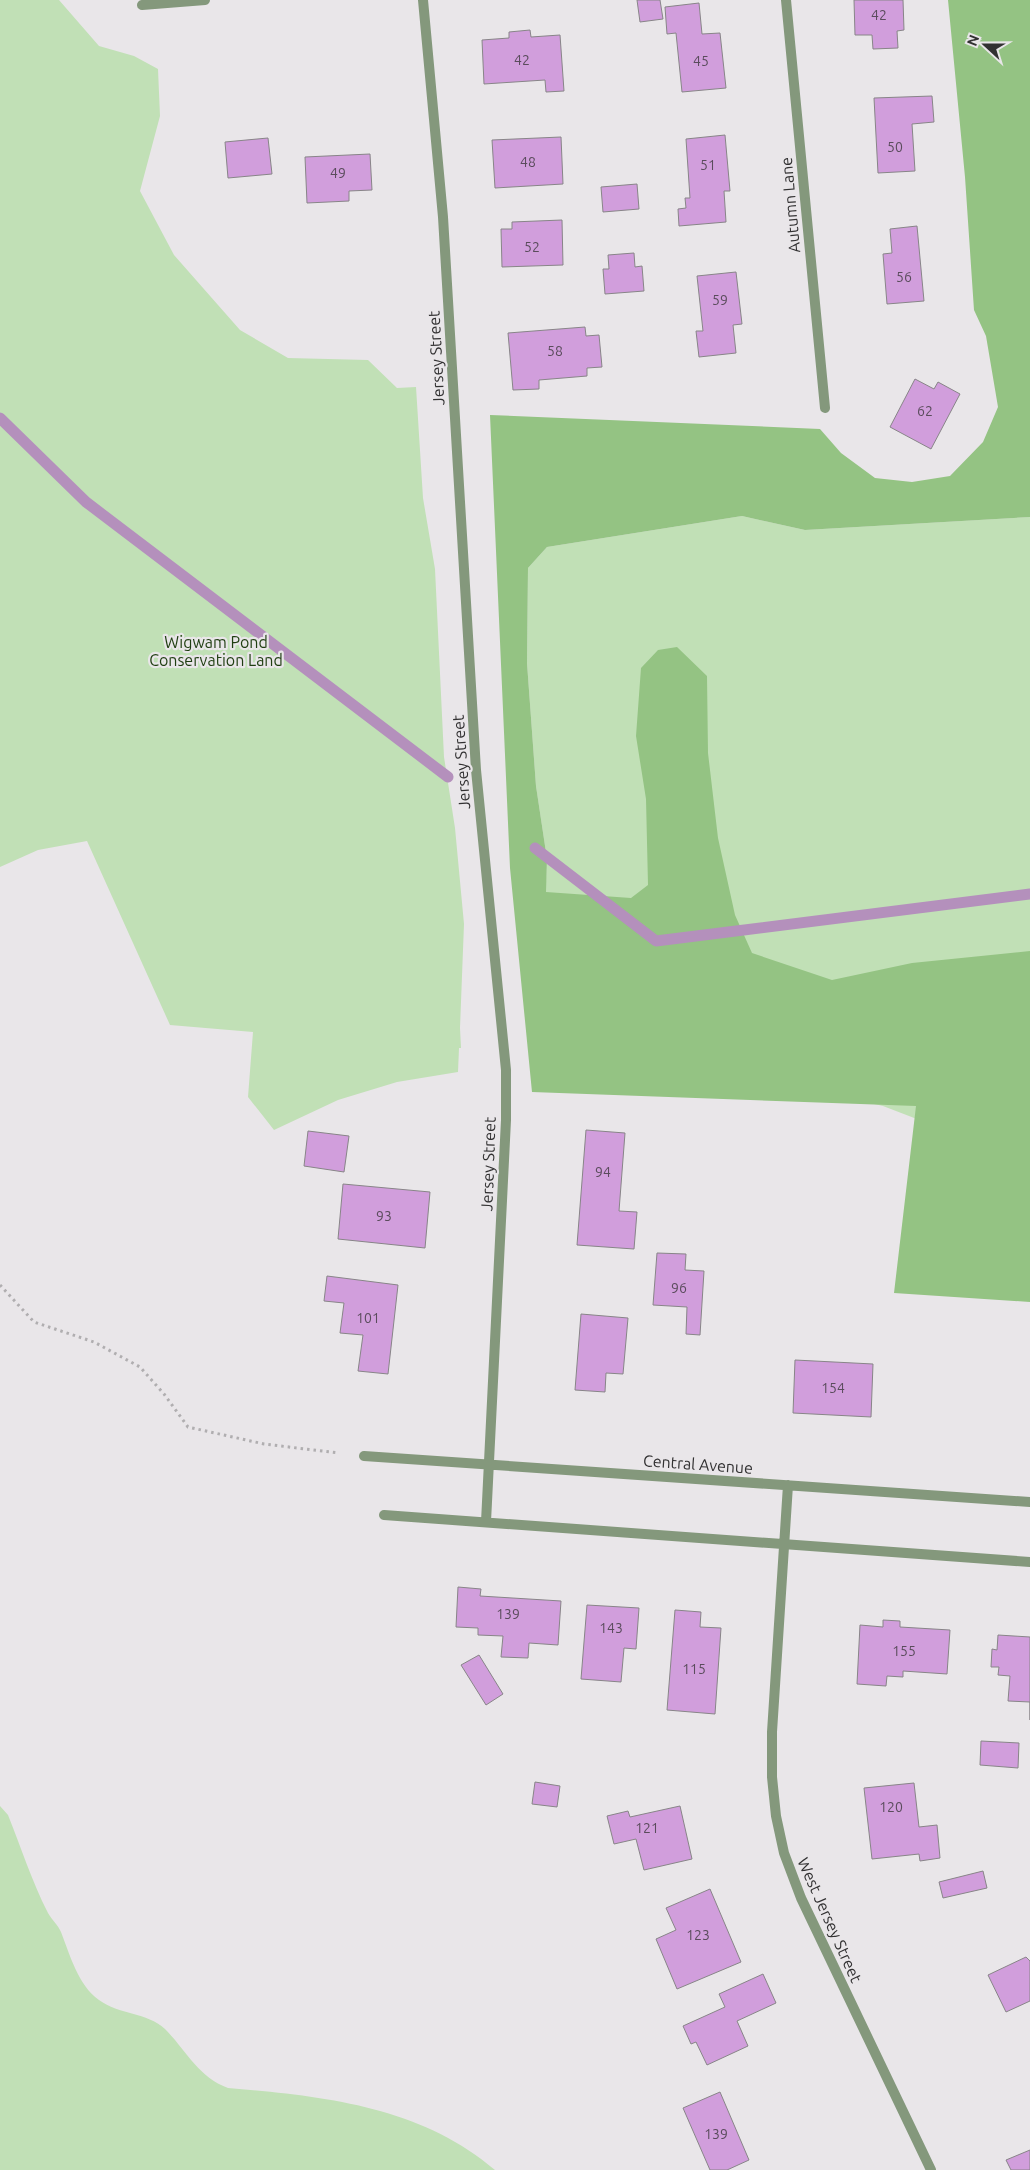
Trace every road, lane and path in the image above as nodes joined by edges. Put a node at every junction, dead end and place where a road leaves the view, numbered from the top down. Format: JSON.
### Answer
{"nodes":[{"id":1,"x":205,"y":0,"type":"edge"},
{"id":2,"x":423,"y":0,"type":"edge"},
{"id":3,"x":786,"y":0,"type":"edge"},
{"id":4,"x":142,"y":5,"type":"dead end"},
{"id":5,"x":824,"y":408,"type":"dead end"},
{"id":6,"x":0,"y":1285,"type":"edge"},
{"id":7,"x":364,"y":1456,"type":"joint"},
{"id":8,"x":489,"y":1464,"type":"junction"},
{"id":9,"x":788,"y":1485,"type":"junction"},
{"id":10,"x":1030,"y":1502,"type":"edge"},
{"id":11,"x":384,"y":1515,"type":"dead end"},
{"id":12,"x":486,"y":1522,"type":"junction"},
{"id":13,"x":784,"y":1544,"type":"junction"},
{"id":14,"x":1030,"y":1562,"type":"edge"},
{"id":15,"x":931,"y":2170,"type":"edge"}],
"edges":[{"from":1,"to":4,"type":"street"},
{"from":2,"to":8,"type":"street","name":"Jersey Street"},
{"from":3,"to":5,"type":"street","name":"Autumn Lane"},
{"from":6,"to":7,"type":"path"},
{"from":7,"to":8,"type":"street","name":"Central Avenue"},
{"from":8,"to":9,"type":"street","name":"Central Avenue"},
{"from":8,"to":12,"type":"street","name":"Jersey Street"},
{"from":9,"to":10,"type":"street","name":"Central Avenue"},
{"from":9,"to":13,"type":"street","name":"West Jersey Street"},
{"from":11,"to":12,"type":"street"},
{"from":12,"to":13,"type":"street"},
{"from":13,"to":14,"type":"street"},
{"from":13,"to":15,"type":"street","name":"West Jersey Street"}]}
